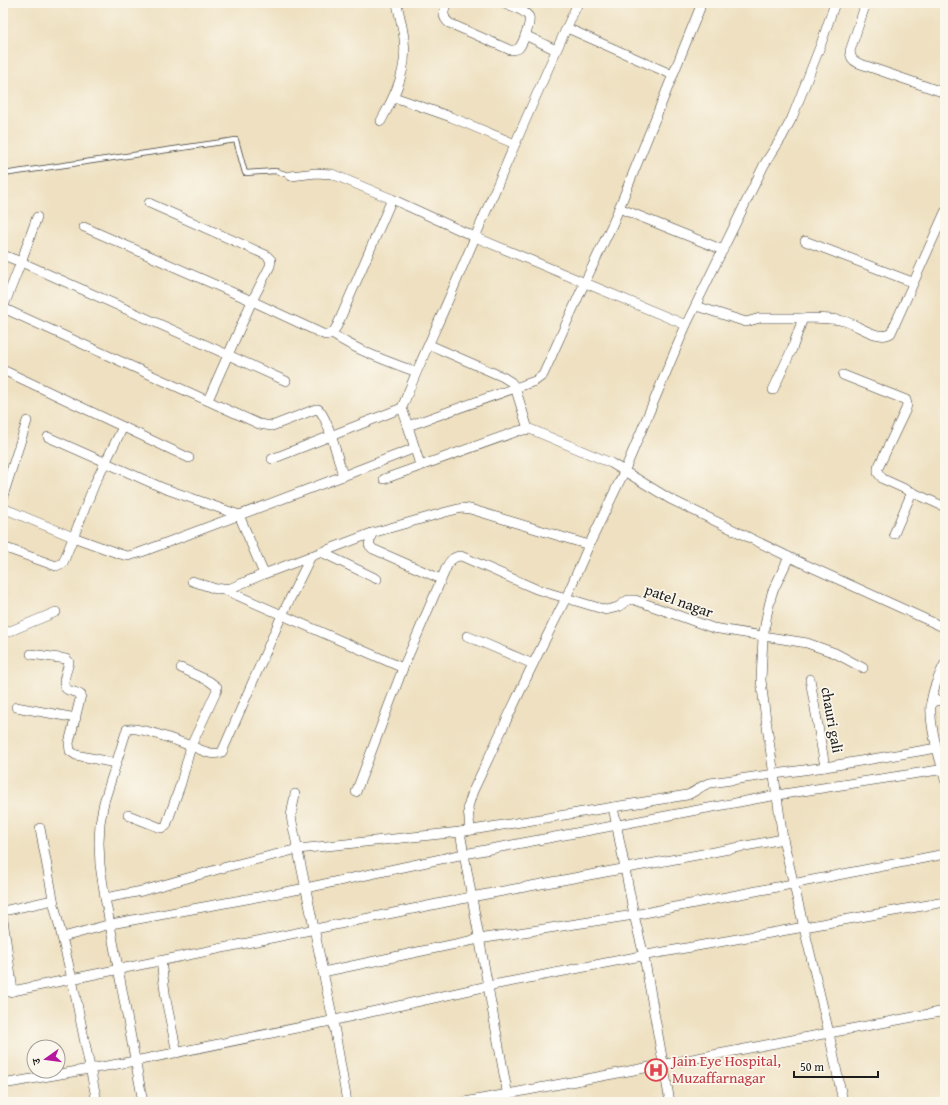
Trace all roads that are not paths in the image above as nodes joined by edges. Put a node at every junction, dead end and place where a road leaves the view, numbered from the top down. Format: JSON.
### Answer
{"nodes":[{"id":1,"x":397,"y":3,"type":"edge"},
{"id":2,"x":447,"y":3,"type":"edge"},
{"id":3,"x":504,"y":3,"type":"edge"},
{"id":4,"x":578,"y":3,"type":"edge"},
{"id":5,"x":835,"y":3,"type":"edge"},
{"id":6,"x":866,"y":3,"type":"edge"},
{"id":7,"x":700,"y":8,"type":"dead end"},
{"id":8,"x":567,"y":28,"type":"junction"},
{"id":9,"x":525,"y":35,"type":"junction"},
{"id":10,"x":556,"y":50,"type":"junction"},
{"id":11,"x":673,"y":75,"type":"junction"},
{"id":12,"x":945,"y":93,"type":"edge"},
{"id":13,"x":394,"y":96,"type":"junction"},
{"id":14,"x":381,"y":121,"type":"dead end"},
{"id":15,"x":516,"y":144,"type":"junction"},
{"id":16,"x":3,"y":174,"type":"edge"},
{"id":17,"x":290,"y":176,"type":"joint"},
{"id":18,"x":392,"y":199,"type":"junction"},
{"id":19,"x":149,"y":203,"type":"dead end"},
{"id":20,"x":619,"y":208,"type":"junction"},
{"id":21,"x":945,"y":212,"type":"edge"},
{"id":22,"x":37,"y":217,"type":"dead end"},
{"id":23,"x":942,"y":226,"type":"edge"},
{"id":24,"x":84,"y":227,"type":"dead end"},
{"id":25,"x":475,"y":237,"type":"junction"},
{"id":26,"x":805,"y":241,"type":"dead end"},
{"id":27,"x":723,"y":250,"type":"junction"},
{"id":28,"x":3,"y":255,"type":"edge"},
{"id":29,"x":21,"y":262,"type":"junction"},
{"id":30,"x":585,"y":282,"type":"junction"},
{"id":31,"x":912,"y":282,"type":"junction"},
{"id":32,"x":252,"y":301,"type":"junction"},
{"id":33,"x":696,"y":306,"type":"junction"},
{"id":34,"x":803,"y":318,"type":"junction"},
{"id":35,"x":686,"y":325,"type":"junction"},
{"id":36,"x":332,"y":334,"type":"junction"},
{"id":37,"x":430,"y":345,"type":"junction"},
{"id":38,"x":228,"y":355,"type":"junction"},
{"id":39,"x":3,"y":370,"type":"edge"},
{"id":40,"x":416,"y":372,"type":"junction"},
{"id":41,"x":843,"y":375,"type":"dead end"},
{"id":42,"x":286,"y":381,"type":"dead end"},
{"id":43,"x":515,"y":387,"type":"junction"},
{"id":44,"x":773,"y":390,"type":"dead end"},
{"id":45,"x":208,"y":400,"type":"junction"},
{"id":46,"x":402,"y":408,"type":"junction"},
{"id":47,"x":27,"y":421,"type":"dead end"},
{"id":48,"x":408,"y":426,"type":"junction"},
{"id":49,"x":123,"y":427,"type":"junction"},
{"id":50,"x":528,"y":429,"type":"junction"},
{"id":51,"x":331,"y":436,"type":"junction"},
{"id":52,"x":48,"y":437,"type":"dead end"},
{"id":53,"x":415,"y":448,"type":"junction"},
{"id":54,"x":189,"y":458,"type":"dead end"},
{"id":55,"x":272,"y":460,"type":"dead end"},
{"id":56,"x":105,"y":462,"type":"junction"},
{"id":57,"x":420,"y":465,"type":"junction"},
{"id":58,"x":624,"y":472,"type":"junction"},
{"id":59,"x":343,"y":476,"type":"junction"},
{"id":60,"x":384,"y":479,"type":"dead end"},
{"id":61,"x":912,"y":492,"type":"junction"},
{"id":62,"x":3,"y":496,"type":"edge"},
{"id":63,"x":945,"y":507,"type":"edge"},
{"id":64,"x":3,"y":508,"type":"edge"},
{"id":65,"x":239,"y":515,"type":"junction"},
{"id":66,"x":372,"y":533,"type":"junction"},
{"id":67,"x":894,"y":534,"type":"dead end"},
{"id":68,"x":73,"y":537,"type":"junction"},
{"id":69,"x":589,"y":545,"type":"junction"},
{"id":70,"x":3,"y":547,"type":"edge"},
{"id":71,"x":321,"y":552,"type":"junction"},
{"id":72,"x":311,"y":556,"type":"junction"},
{"id":73,"x":789,"y":557,"type":"junction"},
{"id":74,"x":264,"y":574,"type":"junction"},
{"id":75,"x":377,"y":579,"type":"dead end"},
{"id":76,"x":441,"y":579,"type":"junction"},
{"id":77,"x":192,"y":581,"type":"dead end"},
{"id":78,"x":225,"y":590,"type":"junction"},
{"id":79,"x":566,"y":598,"type":"junction"},
{"id":80,"x":56,"y":612,"type":"dead end"},
{"id":81,"x":282,"y":615,"type":"junction"},
{"id":82,"x":945,"y":628,"type":"edge"},
{"id":83,"x":3,"y":634,"type":"edge"},
{"id":84,"x":467,"y":636,"type":"dead end"},
{"id":85,"x":763,"y":637,"type":"junction"},
{"id":86,"x":31,"y":654,"type":"dead end"},
{"id":87,"x":945,"y":662,"type":"edge"},
{"id":88,"x":533,"y":664,"type":"junction"},
{"id":89,"x":181,"y":668,"type":"dead end"},
{"id":90,"x":403,"y":668,"type":"junction"},
{"id":91,"x":863,"y":668,"type":"dead end"},
{"id":92,"x":810,"y":679,"type":"dead end"},
{"id":93,"x":945,"y":699,"type":"edge"},
{"id":94,"x":931,"y":702,"type":"junction"},
{"id":95,"x":16,"y":707,"type":"dead end"},
{"id":96,"x":76,"y":718,"type":"junction"},
{"id":97,"x":191,"y":746,"type":"junction"},
{"id":98,"x":937,"y":748,"type":"junction"},
{"id":99,"x":116,"y":763,"type":"junction"},
{"id":100,"x":825,"y":767,"type":"junction"},
{"id":101,"x":944,"y":769,"type":"edge"},
{"id":102,"x":773,"y":774,"type":"junction"},
{"id":103,"x":945,"y":780,"type":"edge"},
{"id":104,"x":356,"y":792,"type":"dead end"},
{"id":105,"x":295,"y":794,"type":"dead end"},
{"id":106,"x":777,"y":796,"type":"junction"},
{"id":107,"x":613,"y":807,"type":"junction"},
{"id":108,"x":128,"y":815,"type":"dead end"},
{"id":109,"x":616,"y":825,"type":"junction"},
{"id":110,"x":40,"y":828,"type":"dead end"},
{"id":111,"x":470,"y":830,"type":"junction"},
{"id":112,"x":460,"y":832,"type":"junction"},
{"id":113,"x":783,"y":839,"type":"junction"},
{"id":114,"x":298,"y":850,"type":"junction"},
{"id":115,"x":464,"y":854,"type":"junction"},
{"id":116,"x":945,"y":854,"type":"edge"},
{"id":117,"x":625,"y":868,"type":"junction"},
{"id":118,"x":793,"y":884,"type":"junction"},
{"id":119,"x":306,"y":888,"type":"junction"},
{"id":120,"x":471,"y":897,"type":"junction"},
{"id":121,"x":105,"y":898,"type":"junction"},
{"id":122,"x":53,"y":900,"type":"junction"},
{"id":123,"x":945,"y":902,"type":"edge"},
{"id":124,"x":3,"y":911,"type":"edge"},
{"id":125,"x":634,"y":914,"type":"junction"},
{"id":126,"x":3,"y":920,"type":"edge"},
{"id":127,"x":111,"y":924,"type":"junction"},
{"id":128,"x":803,"y":927,"type":"junction"},
{"id":129,"x":314,"y":928,"type":"junction"},
{"id":130,"x":63,"y":937,"type":"junction"},
{"id":131,"x":479,"y":939,"type":"junction"},
{"id":132,"x":644,"y":956,"type":"junction"},
{"id":133,"x":161,"y":961,"type":"junction"},
{"id":134,"x":119,"y":970,"type":"junction"},
{"id":135,"x":323,"y":972,"type":"junction"},
{"id":136,"x":72,"y":979,"type":"junction"},
{"id":137,"x":488,"y":986,"type":"junction"},
{"id":138,"x":13,"y":991,"type":"junction"},
{"id":139,"x":3,"y":993,"type":"edge"},
{"id":140,"x":945,"y":1010,"type":"edge"},
{"id":141,"x":333,"y":1020,"type":"junction"},
{"id":142,"x":829,"y":1033,"type":"junction"},
{"id":143,"x":177,"y":1053,"type":"junction"},
{"id":144,"x":135,"y":1061,"type":"junction"},
{"id":145,"x":663,"y":1063,"type":"junction"},
{"id":146,"x":91,"y":1069,"type":"junction"},
{"id":147,"x":3,"y":1084,"type":"edge"},
{"id":148,"x":508,"y":1098,"type":"edge"},
{"id":149,"x":97,"y":1102,"type":"edge"},
{"id":150,"x":144,"y":1102,"type":"edge"},
{"id":151,"x":347,"y":1102,"type":"edge"},
{"id":152,"x":465,"y":1102,"type":"edge"},
{"id":153,"x":670,"y":1102,"type":"edge"},
{"id":154,"x":843,"y":1102,"type":"edge"}],
"edges":[{"from":1,"to":13,"type":"street"},
{"from":2,"to":9,"type":"street"},
{"from":3,"to":9,"type":"street"},
{"from":4,"to":8,"type":"street"},
{"from":5,"to":27,"type":"street"},
{"from":6,"to":12,"type":"street"},
{"from":7,"to":11,"type":"street"},
{"from":8,"to":10,"type":"street"},
{"from":8,"to":11,"type":"street"},
{"from":9,"to":10,"type":"street"},
{"from":10,"to":15,"type":"street"},
{"from":11,"to":20,"type":"street"},
{"from":13,"to":14,"type":"street"},
{"from":13,"to":15,"type":"street"},
{"from":15,"to":25,"type":"street"},
{"from":16,"to":17,"type":"lane"},
{"from":17,"to":18,"type":"street"},
{"from":18,"to":25,"type":"street"},
{"from":18,"to":36,"type":"street"},
{"from":19,"to":32,"type":"street"},
{"from":20,"to":27,"type":"street"},
{"from":20,"to":30,"type":"street"},
{"from":21,"to":23,"type":"street"},
{"from":22,"to":29,"type":"street"},
{"from":23,"to":31,"type":"street"},
{"from":24,"to":32,"type":"street"},
{"from":25,"to":30,"type":"street"},
{"from":25,"to":37,"type":"street"},
{"from":26,"to":31,"type":"street"},
{"from":27,"to":33,"type":"street"},
{"from":28,"to":29,"type":"street"},
{"from":29,"to":38,"type":"street"},
{"from":29,"to":45,"type":"street"},
{"from":30,"to":35,"type":"street"},
{"from":30,"to":43,"type":"street"},
{"from":31,"to":34,"type":"street"},
{"from":32,"to":36,"type":"street"},
{"from":32,"to":38,"type":"street"},
{"from":33,"to":34,"type":"street"},
{"from":33,"to":35,"type":"street"},
{"from":34,"to":44,"type":"street"},
{"from":35,"to":58,"type":"street"},
{"from":36,"to":40,"type":"street"},
{"from":37,"to":40,"type":"street"},
{"from":37,"to":43,"type":"street"},
{"from":38,"to":42,"type":"street"},
{"from":38,"to":45,"type":"street"},
{"from":39,"to":49,"type":"street"},
{"from":40,"to":46,"type":"street"},
{"from":41,"to":61,"type":"street"},
{"from":43,"to":48,"type":"street"},
{"from":43,"to":50,"type":"street"},
{"from":45,"to":51,"type":"street"},
{"from":46,"to":48,"type":"street"},
{"from":46,"to":51,"type":"street"},
{"from":47,"to":62,"type":"street"},
{"from":48,"to":53,"type":"street"},
{"from":49,"to":54,"type":"street"},
{"from":49,"to":56,"type":"street"},
{"from":50,"to":57,"type":"street"},
{"from":50,"to":58,"type":"street"},
{"from":51,"to":55,"type":"street"},
{"from":51,"to":59,"type":"street"},
{"from":52,"to":56,"type":"street"},
{"from":53,"to":57,"type":"street"},
{"from":53,"to":59,"type":"street"},
{"from":56,"to":65,"type":"street"},
{"from":56,"to":68,"type":"street"},
{"from":57,"to":60,"type":"street"},
{"from":58,"to":69,"type":"street"},
{"from":58,"to":73,"type":"street"},
{"from":59,"to":65,"type":"street"},
{"from":61,"to":63,"type":"street"},
{"from":61,"to":67,"type":"street"},
{"from":64,"to":68,"type":"street"},
{"from":65,"to":68,"type":"street"},
{"from":65,"to":74,"type":"street"},
{"from":66,"to":69,"type":"street"},
{"from":66,"to":71,"type":"street"},
{"from":66,"to":76,"type":"street"},
{"from":68,"to":70,"type":"street"},
{"from":69,"to":79,"type":"street"},
{"from":71,"to":72,"type":"street"},
{"from":71,"to":75,"type":"street"},
{"from":72,"to":74,"type":"street"},
{"from":72,"to":81,"type":"street"},
{"from":73,"to":82,"type":"street"},
{"from":73,"to":85,"type":"street"},
{"from":74,"to":78,"type":"street"},
{"from":76,"to":79,"type":"street","name":"patel nagar"},
{"from":76,"to":90,"type":"street","name":"patel nagar"},
{"from":77,"to":78,"type":"street"},
{"from":78,"to":81,"type":"street"},
{"from":79,"to":85,"type":"street","name":"patel nagar"},
{"from":79,"to":88,"type":"street"},
{"from":80,"to":83,"type":"street"},
{"from":81,"to":90,"type":"street"},
{"from":81,"to":97,"type":"street"},
{"from":84,"to":88,"type":"street"},
{"from":85,"to":91,"type":"street"},
{"from":85,"to":102,"type":"street"},
{"from":86,"to":96,"type":"street"},
{"from":87,"to":94,"type":"street"},
{"from":88,"to":111,"type":"street"},
{"from":89,"to":97,"type":"street"},
{"from":90,"to":104,"type":"street","name":"patel nagar"},
{"from":92,"to":100,"type":"street","name":"chauri gali"},
{"from":93,"to":94,"type":"street"},
{"from":94,"to":98,"type":"street"},
{"from":95,"to":96,"type":"street"},
{"from":96,"to":99,"type":"street"},
{"from":97,"to":99,"type":"street"},
{"from":97,"to":108,"type":"street"},
{"from":98,"to":100,"type":"street"},
{"from":98,"to":101,"type":"street"},
{"from":99,"to":121,"type":"street"},
{"from":100,"to":102,"type":"street"},
{"from":101,"to":103,"type":"street"},
{"from":101,"to":106,"type":"street"},
{"from":102,"to":106,"type":"street"},
{"from":102,"to":107,"type":"street"},
{"from":105,"to":114,"type":"street"},
{"from":106,"to":109,"type":"street"},
{"from":106,"to":113,"type":"street"},
{"from":107,"to":109,"type":"street"},
{"from":107,"to":111,"type":"street"},
{"from":109,"to":115,"type":"street"},
{"from":109,"to":117,"type":"street"},
{"from":110,"to":122,"type":"street"},
{"from":111,"to":112,"type":"street"},
{"from":112,"to":114,"type":"street"},
{"from":112,"to":115,"type":"street"},
{"from":113,"to":117,"type":"street"},
{"from":113,"to":118,"type":"street"},
{"from":114,"to":119,"type":"street"},
{"from":114,"to":121,"type":"street"},
{"from":115,"to":119,"type":"street"},
{"from":115,"to":120,"type":"street"},
{"from":116,"to":118,"type":"street"},
{"from":117,"to":120,"type":"street"},
{"from":117,"to":125,"type":"street"},
{"from":118,"to":125,"type":"street"},
{"from":118,"to":128,"type":"street"},
{"from":119,"to":127,"type":"street"},
{"from":119,"to":129,"type":"street"},
{"from":120,"to":129,"type":"street"},
{"from":120,"to":131,"type":"street"},
{"from":121,"to":127,"type":"street"},
{"from":122,"to":124,"type":"street"},
{"from":122,"to":130,"type":"street"},
{"from":123,"to":128,"type":"street"},
{"from":125,"to":131,"type":"street"},
{"from":125,"to":132,"type":"street"},
{"from":126,"to":138,"type":"street"},
{"from":127,"to":130,"type":"street"},
{"from":127,"to":134,"type":"street"},
{"from":128,"to":132,"type":"street"},
{"from":128,"to":142,"type":"street"},
{"from":129,"to":133,"type":"street"},
{"from":129,"to":135,"type":"street"},
{"from":130,"to":136,"type":"street"},
{"from":131,"to":135,"type":"street"},
{"from":131,"to":137,"type":"street"},
{"from":132,"to":137,"type":"street"},
{"from":132,"to":145,"type":"street"},
{"from":133,"to":134,"type":"street"},
{"from":133,"to":143,"type":"street"},
{"from":134,"to":136,"type":"street"},
{"from":134,"to":144,"type":"street"},
{"from":135,"to":141,"type":"street"},
{"from":136,"to":138,"type":"street"},
{"from":136,"to":146,"type":"street"},
{"from":137,"to":141,"type":"street"},
{"from":137,"to":148,"type":"street"},
{"from":138,"to":139,"type":"street"},
{"from":140,"to":142,"type":"street"},
{"from":141,"to":143,"type":"street"},
{"from":141,"to":151,"type":"street"},
{"from":142,"to":145,"type":"street"},
{"from":142,"to":154,"type":"street"},
{"from":143,"to":144,"type":"street"},
{"from":144,"to":146,"type":"street"},
{"from":144,"to":150,"type":"street"},
{"from":145,"to":148,"type":"street"},
{"from":145,"to":153,"type":"street"},
{"from":146,"to":147,"type":"street"},
{"from":146,"to":149,"type":"street"},
{"from":148,"to":152,"type":"street"}]}
